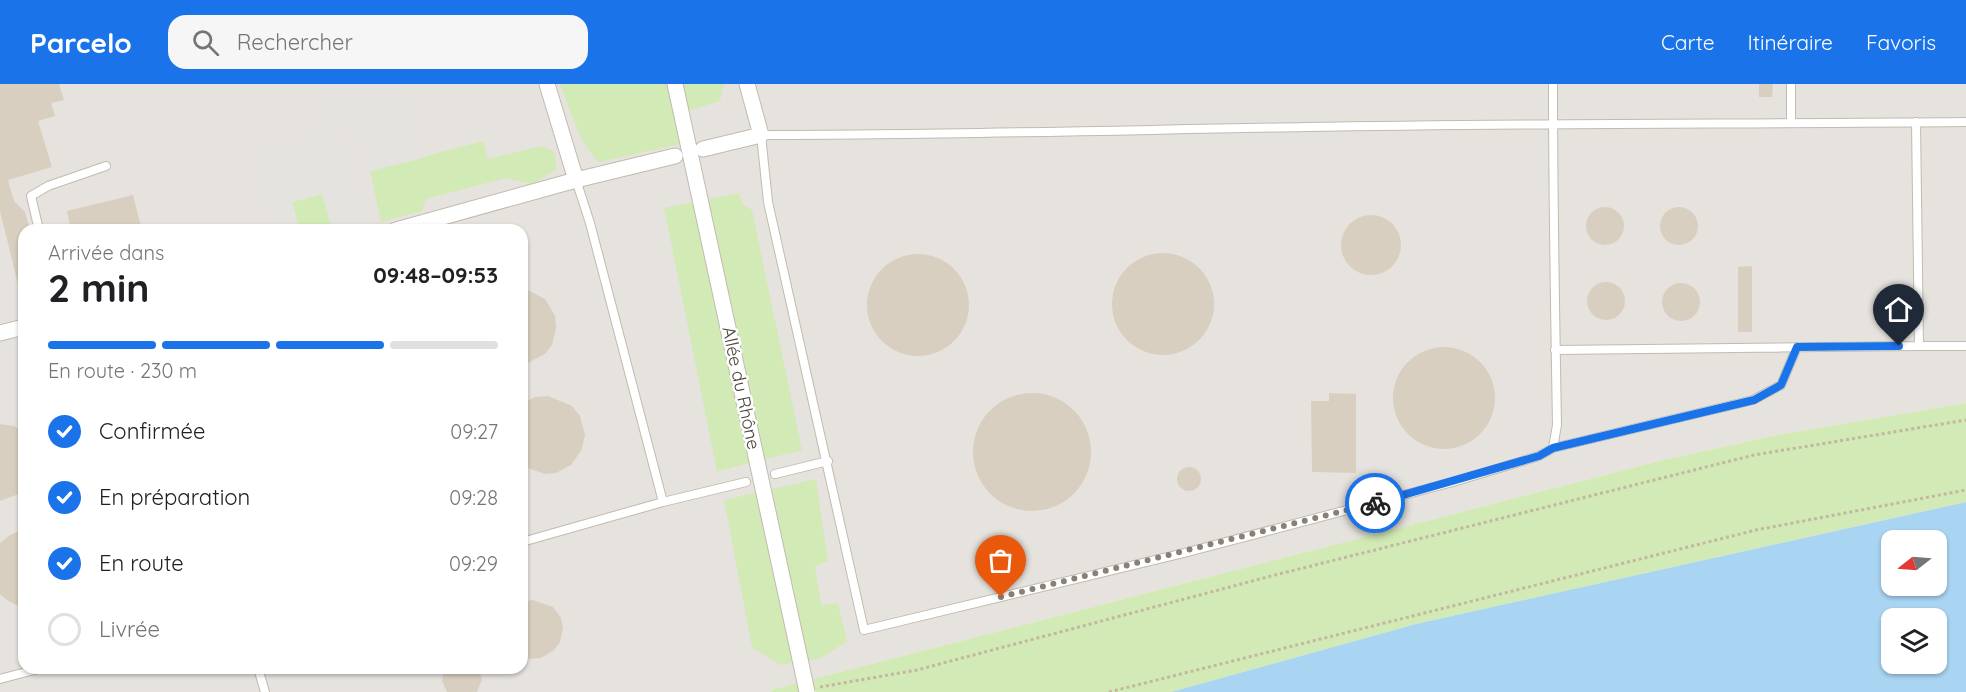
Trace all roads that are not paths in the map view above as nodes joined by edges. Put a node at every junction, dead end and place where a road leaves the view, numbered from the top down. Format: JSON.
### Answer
{"nodes":[{"id":1,"x":547,"y":84,"type":"edge"},
{"id":2,"x":675,"y":84,"type":"edge"},
{"id":3,"x":747,"y":84,"type":"edge"},
{"id":4,"x":1553,"y":84,"type":"edge"},
{"id":5,"x":1791,"y":84,"type":"edge"},
{"id":6,"x":1916,"y":122,"type":"junction"},
{"id":7,"x":1966,"y":122,"type":"edge"},
{"id":8,"x":1791,"y":123,"type":"junction"},
{"id":9,"x":1553,"y":125,"type":"junction"},
{"id":10,"x":761,"y":135,"type":"junction"},
{"id":11,"x":703,"y":149,"type":"dead end"},
{"id":12,"x":675,"y":156,"type":"dead end"},
{"id":13,"x":106,"y":166,"type":"dead end"},
{"id":14,"x":576,"y":180,"type":"junction"},
{"id":15,"x":38,"y":224,"type":"edge"},
{"id":16,"x":418,"y":224,"type":"edge"},
{"id":17,"x":18,"y":328,"type":"edge"},
{"id":18,"x":0,"y":333,"type":"edge"},
{"id":19,"x":1919,"y":346,"type":"junction"},
{"id":20,"x":1966,"y":346,"type":"edge"},
{"id":21,"x":1797,"y":347,"type":"junction"},
{"id":22,"x":1555,"y":350,"type":"junction"},
{"id":23,"x":1553,"y":448,"type":"junction"},
{"id":24,"x":828,"y":462,"type":"junction"},
{"id":25,"x":775,"y":474,"type":"dead end"},
{"id":26,"x":746,"y":482,"type":"dead end"},
{"id":27,"x":663,"y":502,"type":"junction"},
{"id":28,"x":528,"y":540,"type":"edge"},
{"id":29,"x":19,"y":674,"type":"edge"},
{"id":30,"x":260,"y":674,"type":"edge"},
{"id":31,"x":0,"y":679,"type":"edge"},
{"id":32,"x":810,"y":690,"type":"edge"},
{"id":33,"x":265,"y":692,"type":"edge"}],
"edges":[{"from":1,"to":14,"type":"street"},
{"from":2,"to":32,"type":"street","name":"Allée du Rhône","bridge":true},
{"from":3,"to":10,"type":"street"},
{"from":4,"to":9,"type":"lane"},
{"from":5,"to":8,"type":"lane"},
{"from":6,"to":7,"type":"lane"},
{"from":6,"to":8,"type":"lane"},
{"from":6,"to":19,"type":"lane"},
{"from":8,"to":9,"type":"lane"},
{"from":9,"to":10,"type":"lane"},
{"from":9,"to":22,"type":"lane"},
{"from":10,"to":11,"type":"street"},
{"from":10,"to":24,"type":"lane"},
{"from":12,"to":14,"type":"street"},
{"from":13,"to":15,"type":"lane"},
{"from":14,"to":16,"type":"street"},
{"from":14,"to":27,"type":"lane"},
{"from":17,"to":18,"type":"street"},
{"from":19,"to":20,"type":"lane"},
{"from":19,"to":21,"type":"lane"},
{"from":21,"to":22,"type":"lane"},
{"from":21,"to":23,"type":"lane"},
{"from":22,"to":23,"type":"lane"},
{"from":23,"to":24,"type":"lane"},
{"from":24,"to":25,"type":"lane"},
{"from":26,"to":27,"type":"lane"},
{"from":27,"to":28,"type":"lane"},
{"from":29,"to":31,"type":"lane"},
{"from":30,"to":33,"type":"lane"}]}
